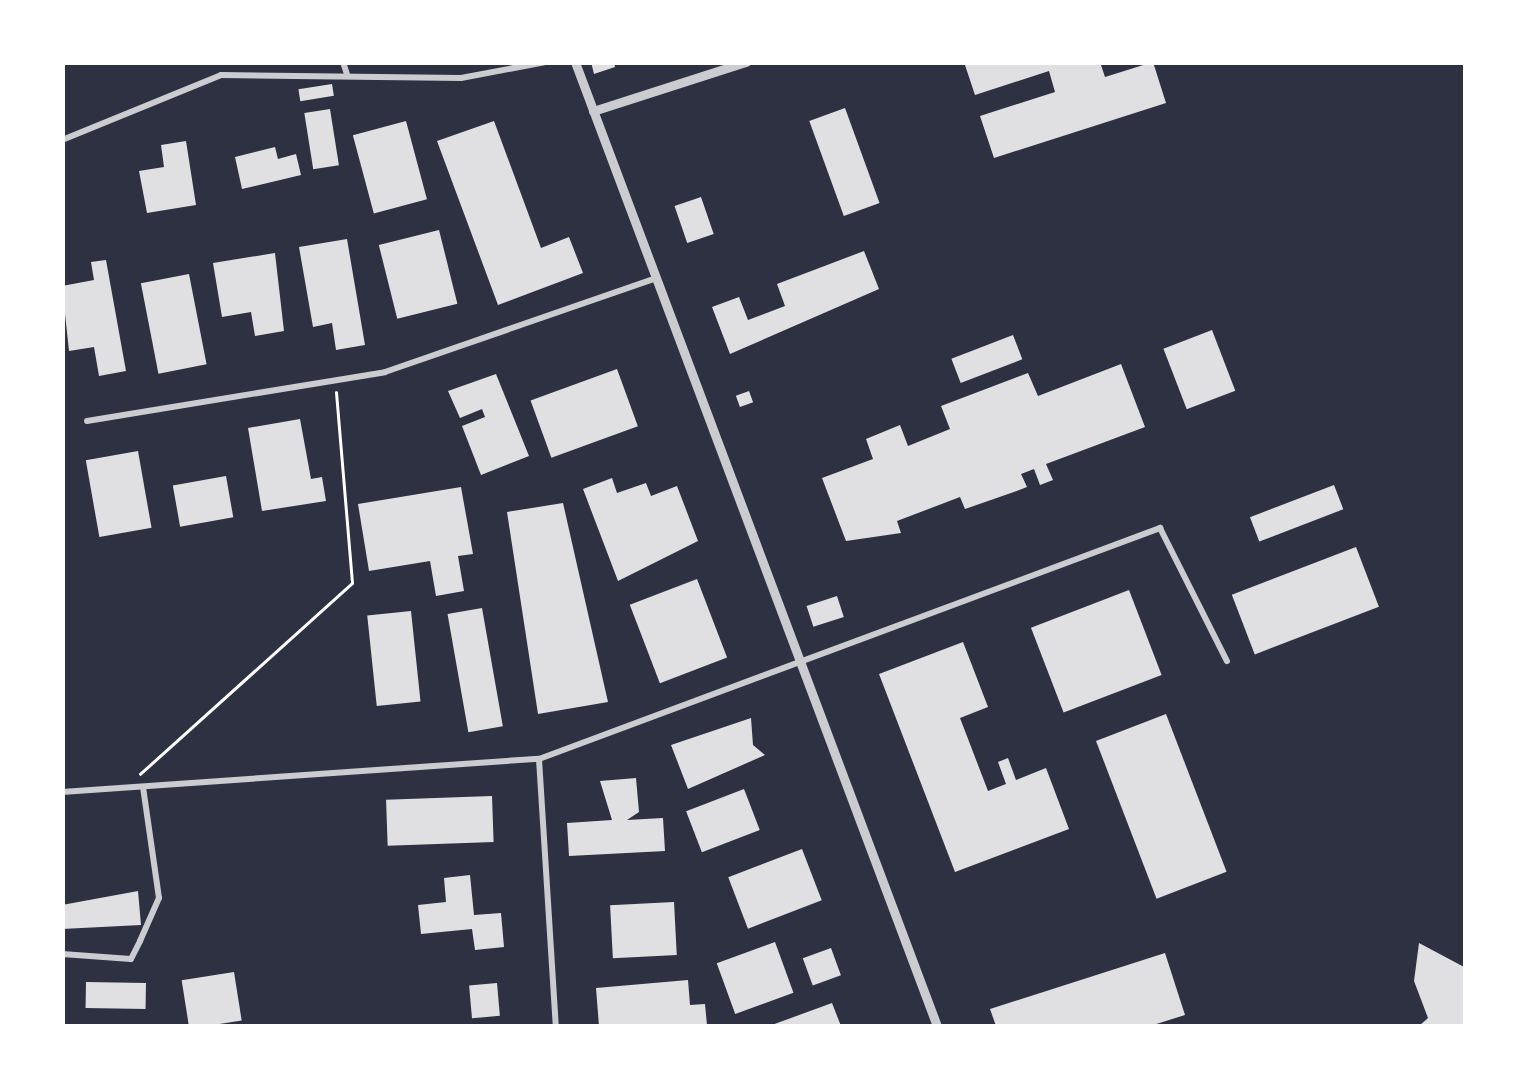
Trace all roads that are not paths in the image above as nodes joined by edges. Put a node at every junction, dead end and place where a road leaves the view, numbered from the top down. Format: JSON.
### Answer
{"nodes":[{"id":1,"x":343,"y":62,"type":"edge"},
{"id":2,"x":546,"y":62,"type":"edge"},
{"id":3,"x":575,"y":62,"type":"edge"},
{"id":4,"x":746,"y":62,"type":"edge"},
{"id":5,"x":348,"y":74,"type":"junction"},
{"id":6,"x":593,"y":111,"type":"junction"},
{"id":7,"x":62,"y":140,"type":"edge"},
{"id":8,"x":656,"y":278,"type":"junction"},
{"id":9,"x":87,"y":421,"type":"dead end"},
{"id":10,"x":1227,"y":660,"type":"dead end"},
{"id":11,"x":802,"y":663,"type":"junction"},
{"id":12,"x":539,"y":759,"type":"junction"},
{"id":13,"x":144,"y":787,"type":"junction"},
{"id":14,"x":62,"y":792,"type":"edge"},
{"id":15,"x":62,"y":954,"type":"edge"},
{"id":16,"x":556,"y":1026,"type":"edge"},
{"id":17,"x":937,"y":1026,"type":"edge"}],
"edges":[{"from":1,"to":5,"type":"street"},
{"from":2,"to":5,"type":"street"},
{"from":3,"to":6,"type":"street"},
{"from":4,"to":6,"type":"street"},
{"from":5,"to":7,"type":"street"},
{"from":6,"to":8,"type":"street"},
{"from":8,"to":9,"type":"street"},
{"from":8,"to":11,"type":"street"},
{"from":10,"to":11,"type":"street"},
{"from":11,"to":12,"type":"street"},
{"from":11,"to":17,"type":"street"},
{"from":12,"to":13,"type":"street"},
{"from":12,"to":16,"type":"street"},
{"from":13,"to":14,"type":"street"},
{"from":13,"to":15,"type":"street"}]}
